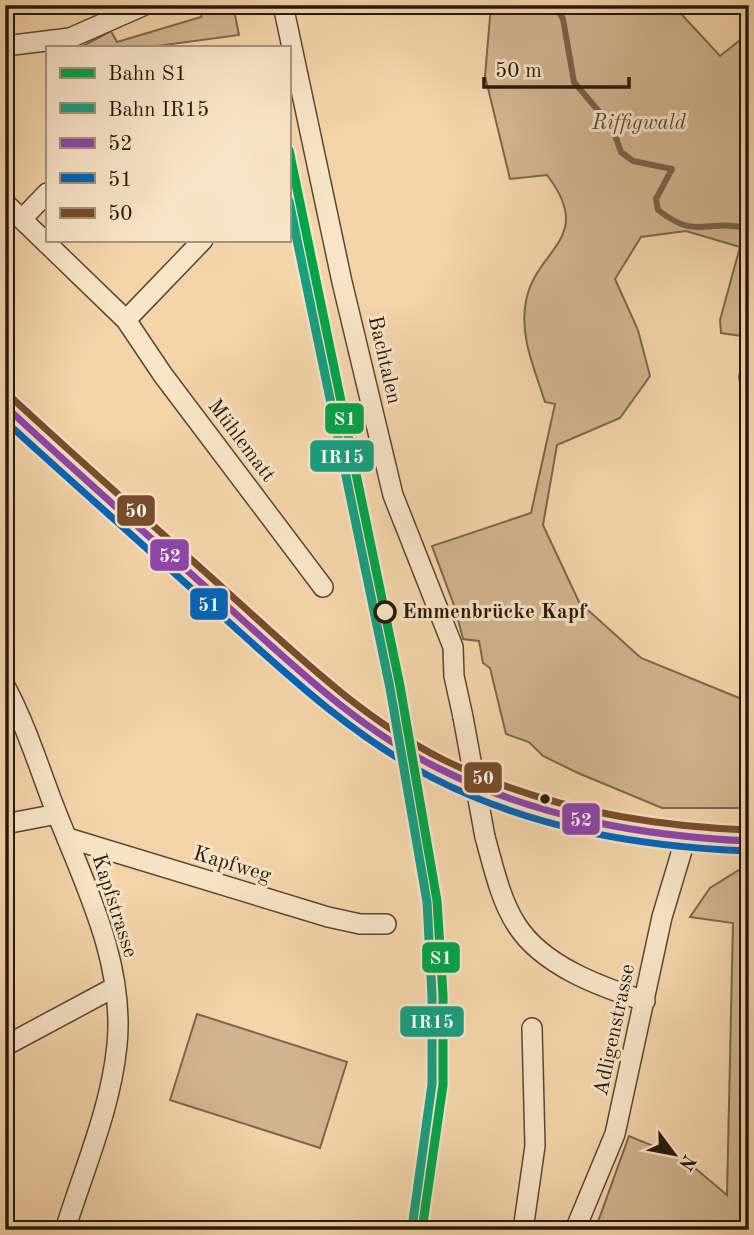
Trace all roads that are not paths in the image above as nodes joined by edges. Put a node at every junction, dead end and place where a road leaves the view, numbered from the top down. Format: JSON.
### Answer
{"nodes":[{"id":1,"x":145,"y":5,"type":"edge"},
{"id":2,"x":283,"y":5,"type":"edge"},
{"id":3,"x":5,"y":46,"type":"edge"},
{"id":4,"x":46,"y":194,"type":"edge"},
{"id":5,"x":5,"y":203,"type":"edge"},
{"id":6,"x":22,"y":219,"type":"junction"},
{"id":7,"x":201,"y":242,"type":"edge"},
{"id":8,"x":126,"y":320,"type":"junction"},
{"id":9,"x":5,"y":406,"type":"edge"},
{"id":10,"x":323,"y":587,"type":"dead end"},
{"id":11,"x":5,"y":686,"type":"edge"},
{"id":12,"x":57,"y":814,"type":"junction"},
{"id":13,"x":5,"y":824,"type":"edge"},
{"id":14,"x":686,"y":837,"type":"junction"},
{"id":15,"x":68,"y":838,"type":"junction"},
{"id":16,"x":749,"y":841,"type":"edge"},
{"id":17,"x":386,"y":924,"type":"dead end"},
{"id":18,"x":115,"y":987,"type":"junction"},
{"id":19,"x":645,"y":1001,"type":"junction"},
{"id":20,"x":532,"y":1028,"type":"dead end"},
{"id":21,"x":5,"y":1046,"type":"edge"},
{"id":22,"x":65,"y":1230,"type":"edge"},
{"id":23,"x":523,"y":1230,"type":"edge"},
{"id":24,"x":575,"y":1230,"type":"edge"}],
"edges":[{"from":1,"to":3,"type":"street"},
{"from":2,"to":19,"type":"street","name":"Bachtalen","bridge":true},
{"from":4,"to":6,"type":"street"},
{"from":5,"to":6,"type":"street","name":"Mühlematt"},
{"from":6,"to":8,"type":"street","name":"Mühlematt"},
{"from":7,"to":8,"type":"street"},
{"from":8,"to":10,"type":"street","name":"Mühlematt"},
{"from":9,"to":14,"type":"main road"},
{"from":11,"to":12,"type":"street","name":"Kapfstrasse"},
{"from":12,"to":13,"type":"street"},
{"from":12,"to":15,"type":"street","name":"Kapfstrasse"},
{"from":14,"to":16,"type":"main road"},
{"from":14,"to":19,"type":"street","name":"Adligenstrasse"},
{"from":15,"to":17,"type":"street","name":"Kapfweg"},
{"from":15,"to":18,"type":"street","name":"Kapfstrasse"},
{"from":18,"to":21,"type":"street"},
{"from":18,"to":22,"type":"street","name":"Kapfstrasse"},
{"from":19,"to":24,"type":"street","name":"Adligenstrasse"},
{"from":20,"to":23,"type":"street"}]}
